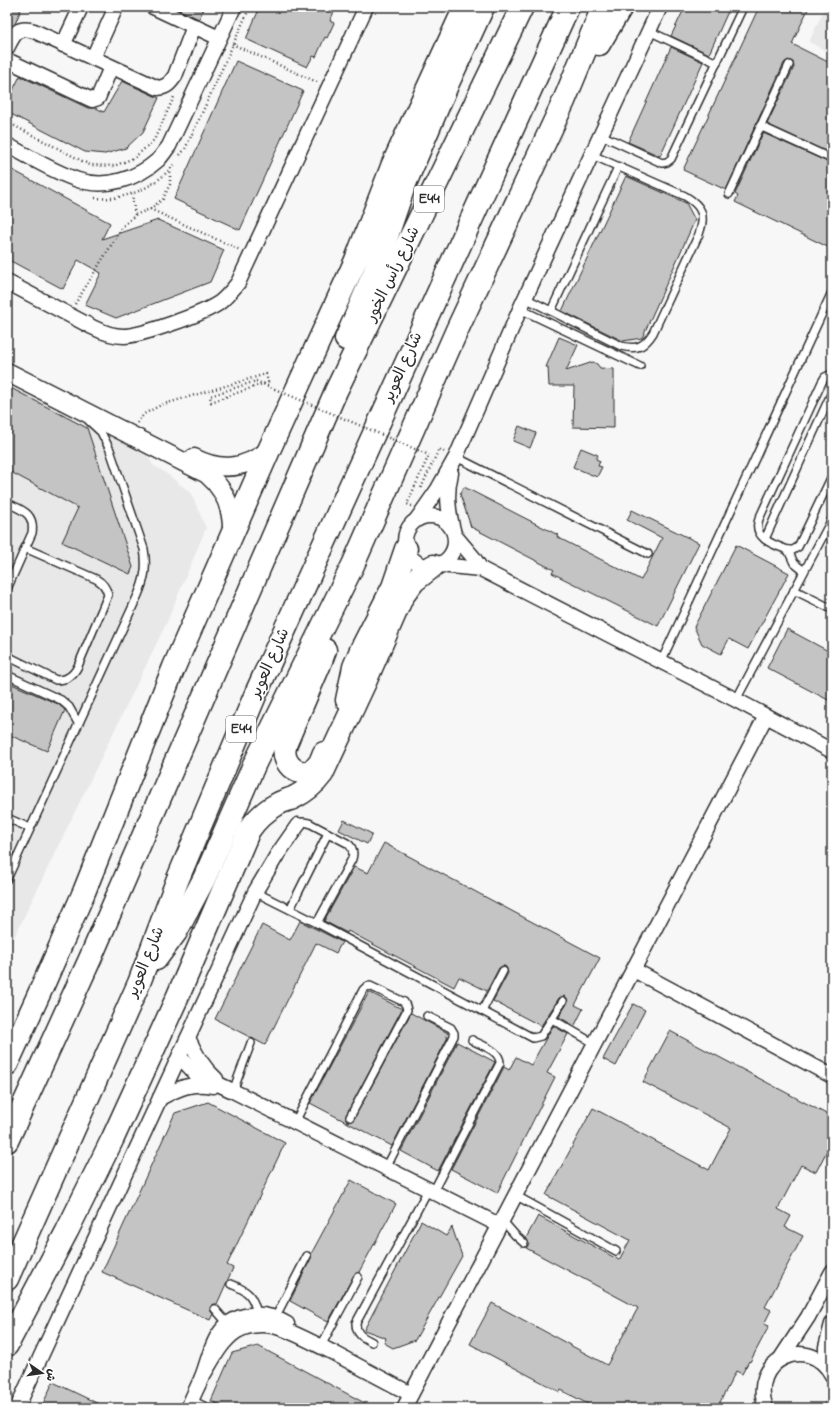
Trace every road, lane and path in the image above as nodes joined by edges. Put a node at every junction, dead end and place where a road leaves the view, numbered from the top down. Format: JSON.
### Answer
{"nodes":[{"id":1,"x":81,"y":7,"type":"edge"},
{"id":2,"x":116,"y":7,"type":"edge"},
{"id":3,"x":153,"y":7,"type":"edge"},
{"id":4,"x":234,"y":7,"type":"edge"},
{"id":5,"x":366,"y":7,"type":"edge"},
{"id":6,"x":465,"y":7,"type":"edge"},
{"id":7,"x":483,"y":7,"type":"edge"},
{"id":8,"x":522,"y":7,"type":"edge"},
{"id":9,"x":568,"y":7,"type":"edge"},
{"id":10,"x":603,"y":7,"type":"edge"},
{"id":11,"x":621,"y":7,"type":"edge"},
{"id":12,"x":660,"y":7,"type":"edge"},
{"id":13,"x":743,"y":7,"type":"edge"},
{"id":14,"x":256,"y":8,"type":"edge"},
{"id":15,"x":194,"y":26,"type":"junction"},
{"id":16,"x":649,"y":31,"type":"junction"},
{"id":17,"x":219,"y":38,"type":"junction"},
{"id":18,"x":233,"y":44,"type":"junction"},
{"id":19,"x":63,"y":45,"type":"junction"},
{"id":20,"x":7,"y":48,"type":"edge"},
{"id":21,"x":93,"y":58,"type":"junction"},
{"id":22,"x":7,"y":60,"type":"edge"},
{"id":23,"x":717,"y":63,"type":"junction"},
{"id":24,"x":789,"y":65,"type":"dead end"},
{"id":25,"x":111,"y":67,"type":"junction"},
{"id":26,"x":329,"y":87,"type":"junction"},
{"id":27,"x":174,"y":96,"type":"dead end"},
{"id":28,"x":564,"y":102,"type":"junction"},
{"id":29,"x":7,"y":122,"type":"edge"},
{"id":30,"x":760,"y":126,"type":"junction"},
{"id":31,"x":601,"y":135,"type":"junction"},
{"id":32,"x":7,"y":145,"type":"edge"},
{"id":33,"x":592,"y":155,"type":"junction"},
{"id":34,"x":832,"y":159,"type":"edge"},
{"id":35,"x":618,"y":167,"type":"junction"},
{"id":36,"x":170,"y":168,"type":"junction"},
{"id":37,"x":132,"y":194,"type":"junction"},
{"id":38,"x":729,"y":194,"type":"dead end"},
{"id":39,"x":94,"y":197,"type":"dead end"},
{"id":40,"x":150,"y":209,"type":"junction"},
{"id":41,"x":135,"y":215,"type":"junction"},
{"id":42,"x":251,"y":255,"type":"junction"},
{"id":43,"x":7,"y":282,"type":"edge"},
{"id":44,"x":832,"y":292,"type":"edge"},
{"id":45,"x":523,"y":304,"type":"junction"},
{"id":46,"x":72,"y":306,"type":"junction"},
{"id":47,"x":82,"y":307,"type":"dead end"},
{"id":48,"x":551,"y":310,"type":"junction"},
{"id":49,"x":7,"y":360,"type":"edge"},
{"id":50,"x":640,"y":366,"type":"dead end"},
{"id":51,"x":7,"y":372,"type":"edge"},
{"id":52,"x":832,"y":374,"type":"edge"},
{"id":53,"x":336,"y":391,"type":"junction"},
{"id":54,"x":832,"y":392,"type":"edge"},
{"id":55,"x":75,"y":407,"type":"junction"},
{"id":56,"x":135,"y":427,"type":"junction"},
{"id":57,"x":439,"y":449,"type":"dead end"},
{"id":58,"x":269,"y":450,"type":"junction"},
{"id":59,"x":456,"y":457,"type":"junction"},
{"id":60,"x":832,"y":476,"type":"edge"},
{"id":61,"x":419,"y":492,"type":"dead end"},
{"id":62,"x":416,"y":499,"type":"dead end"},
{"id":63,"x":7,"y":504,"type":"edge"},
{"id":64,"x":417,"y":519,"type":"junction"},
{"id":65,"x":832,"y":519,"type":"edge"},
{"id":66,"x":454,"y":533,"type":"junction"},
{"id":67,"x":232,"y":534,"type":"junction"},
{"id":68,"x":765,"y":539,"type":"junction"},
{"id":69,"x":25,"y":548,"type":"junction"},
{"id":70,"x":406,"y":549,"type":"junction"},
{"id":71,"x":788,"y":550,"type":"junction"},
{"id":72,"x":648,"y":554,"type":"dead end"},
{"id":73,"x":436,"y":566,"type":"junction"},
{"id":74,"x":481,"y":568,"type":"junction"},
{"id":75,"x":804,"y":571,"type":"junction"},
{"id":76,"x":7,"y":588,"type":"edge"},
{"id":77,"x":794,"y":590,"type":"junction"},
{"id":78,"x":332,"y":608,"type":"junction"},
{"id":79,"x":832,"y":609,"type":"edge"},
{"id":80,"x":7,"y":656,"type":"edge"},
{"id":81,"x":661,"y":662,"type":"junction"},
{"id":82,"x":7,"y":675,"type":"edge"},
{"id":83,"x":736,"y":700,"type":"junction"},
{"id":84,"x":766,"y":716,"type":"junction"},
{"id":85,"x":78,"y":723,"type":"junction"},
{"id":86,"x":832,"y":752,"type":"edge"},
{"id":87,"x":7,"y":818,"type":"edge"},
{"id":88,"x":298,"y":824,"type":"joint"},
{"id":89,"x":30,"y":828,"type":"junction"},
{"id":90,"x":328,"y":833,"type":"junction"},
{"id":91,"x":7,"y":879,"type":"edge"},
{"id":92,"x":255,"y":892,"type":"junction"},
{"id":93,"x":290,"y":909,"type":"junction"},
{"id":94,"x":317,"y":923,"type":"junction"},
{"id":95,"x":634,"y":970,"type":"junction"},
{"id":96,"x":503,"y":971,"type":"dead end"},
{"id":97,"x":139,"y":983,"type":"junction"},
{"id":98,"x":564,"y":1001,"type":"dead end"},
{"id":99,"x":482,"y":1010,"type":"junction"},
{"id":100,"x":427,"y":1016,"type":"dead end"},
{"id":101,"x":552,"y":1019,"type":"junction"},
{"id":102,"x":188,"y":1038,"type":"junction"},
{"id":103,"x":472,"y":1040,"type":"dead end"},
{"id":104,"x":251,"y":1044,"type":"dead end"},
{"id":105,"x":595,"y":1044,"type":"junction"},
{"id":106,"x":180,"y":1057,"type":"junction"},
{"id":107,"x":7,"y":1064,"type":"edge"},
{"id":108,"x":832,"y":1076,"type":"edge"},
{"id":109,"x":233,"y":1091,"type":"junction"},
{"id":110,"x":160,"y":1098,"type":"junction"},
{"id":111,"x":350,"y":1117,"type":"dead end"},
{"id":112,"x":295,"y":1122,"type":"junction"},
{"id":113,"x":7,"y":1141,"type":"edge"},
{"id":114,"x":386,"y":1168,"type":"junction"},
{"id":115,"x":430,"y":1191,"type":"junction"},
{"id":116,"x":515,"y":1195,"type":"junction"},
{"id":117,"x":501,"y":1223,"type":"junction"},
{"id":118,"x":524,"y":1243,"type":"dead end"},
{"id":119,"x":616,"y":1251,"type":"dead end"},
{"id":120,"x":307,"y":1256,"type":"dead end"},
{"id":121,"x":832,"y":1272,"type":"edge"},
{"id":122,"x":358,"y":1277,"type":"dead end"},
{"id":123,"x":7,"y":1279,"type":"edge"},
{"id":124,"x":231,"y":1284,"type":"dead end"},
{"id":125,"x":215,"y":1309,"type":"dead end"},
{"id":126,"x":257,"y":1314,"type":"junction"},
{"id":127,"x":275,"y":1318,"type":"junction"},
{"id":128,"x":228,"y":1324,"type":"junction"},
{"id":129,"x":832,"y":1324,"type":"edge"},
{"id":130,"x":372,"y":1342,"type":"dead end"},
{"id":131,"x":7,"y":1345,"type":"edge"},
{"id":132,"x":318,"y":1345,"type":"junction"},
{"id":133,"x":781,"y":1358,"type":"junction"},
{"id":134,"x":829,"y":1370,"type":"edge"},
{"id":135,"x":202,"y":1377,"type":"junction"},
{"id":136,"x":762,"y":1390,"type":"junction"},
{"id":137,"x":411,"y":1394,"type":"junction"},
{"id":138,"x":189,"y":1404,"type":"edge"},
{"id":139,"x":17,"y":1408,"type":"edge"},
{"id":140,"x":208,"y":1408,"type":"edge"},
{"id":141,"x":404,"y":1408,"type":"edge"},
{"id":142,"x":755,"y":1408,"type":"edge"},
{"id":143,"x":766,"y":1408,"type":"edge"}],
"edges":[{"from":1,"to":19,"type":"street"},
{"from":2,"to":21,"type":"street"},
{"from":3,"to":15,"type":"street"},
{"from":4,"to":17,"type":"street"},
{"from":5,"to":26,"type":"street"},
{"from":6,"to":58,"type":"main road"},
{"from":7,"to":53,"type":"main road"},
{"from":8,"to":53,"type":"main road","name":"شارع رأس الخور","number":"E44"},
{"from":9,"to":97,"type":"main road","name":"شارع العوير","number":"E44"},
{"from":10,"to":28,"type":"main road"},
{"from":11,"to":28,"type":"main road"},
{"from":12,"to":16,"type":"street"},
{"from":13,"to":23,"type":"lane"},
{"from":14,"to":18,"type":"path"},
{"from":15,"to":17,"type":"street"},
{"from":15,"to":25,"type":"street"},
{"from":16,"to":23,"type":"lane"},
{"from":16,"to":31,"type":"street"},
{"from":17,"to":18,"type":"path"},
{"from":17,"to":32,"type":"street"},
{"from":18,"to":26,"type":"path"},
{"from":18,"to":36,"type":"path"},
{"from":19,"to":20,"type":"street"},
{"from":19,"to":21,"type":"street"},
{"from":21,"to":25,"type":"street"},
{"from":22,"to":25,"type":"street"},
{"from":23,"to":31,"type":"lane"},
{"from":24,"to":30,"type":"lane"},
{"from":26,"to":42,"type":"street"},
{"from":27,"to":29,"type":"path"},
{"from":28,"to":78,"type":"main road"},
{"from":30,"to":34,"type":"lane"},
{"from":30,"to":38,"type":"lane"},
{"from":31,"to":33,"type":"street"},
{"from":33,"to":35,"type":"lane"},
{"from":33,"to":45,"type":"street"},
{"from":35,"to":48,"type":"lane"},
{"from":35,"to":48,"type":"lane"},
{"from":36,"to":37,"type":"path"},
{"from":36,"to":40,"type":"path"},
{"from":37,"to":39,"type":"path"},
{"from":37,"to":41,"type":"path"},
{"from":40,"to":41,"type":"path"},
{"from":40,"to":42,"type":"path"},
{"from":41,"to":46,"type":"path"},
{"from":42,"to":46,"type":"street"},
{"from":43,"to":46,"type":"street"},
{"from":44,"to":81,"type":"lane"},
{"from":45,"to":48,"type":"lane"},
{"from":45,"to":50,"type":"lane"},
{"from":45,"to":59,"type":"street"},
{"from":46,"to":47,"type":"path"},
{"from":49,"to":56,"type":"street"},
{"from":51,"to":55,"type":"street"},
{"from":52,"to":68,"type":"lane"},
{"from":53,"to":113,"type":"main road","number":"E44"},
{"from":54,"to":68,"type":"lane"},
{"from":55,"to":67,"type":"street"},
{"from":55,"to":85,"type":"lane"},
{"from":56,"to":58,"type":"street"},
{"from":56,"to":62,"type":"path","bridge":true},
{"from":57,"to":61,"type":"path"},
{"from":58,"to":67,"type":"main road"},
{"from":59,"to":64,"type":"street"},
{"from":59,"to":66,"type":"street"},
{"from":59,"to":72,"type":"lane"},
{"from":60,"to":71,"type":"lane"},
{"from":63,"to":69,"type":"lane"},
{"from":64,"to":66,"type":"street"},
{"from":64,"to":70,"type":"street"},
{"from":65,"to":75,"type":"lane"},
{"from":66,"to":73,"type":"street"},
{"from":66,"to":74,"type":"street"},
{"from":67,"to":107,"type":"main road"},
{"from":68,"to":71,"type":"lane"},
{"from":69,"to":76,"type":"lane"},
{"from":69,"to":80,"type":"lane"},
{"from":70,"to":73,"type":"street"},
{"from":70,"to":78,"type":"main road"},
{"from":71,"to":75,"type":"lane"},
{"from":73,"to":74,"type":"street"},
{"from":73,"to":131,"type":"main road"},
{"from":74,"to":81,"type":"street"},
{"from":75,"to":77,"type":"lane"},
{"from":77,"to":79,"type":"lane"},
{"from":77,"to":83,"type":"lane"},
{"from":78,"to":97,"type":"main road"},
{"from":81,"to":83,"type":"street"},
{"from":82,"to":85,"type":"lane"},
{"from":83,"to":84,"type":"street"},
{"from":84,"to":86,"type":"street"},
{"from":84,"to":95,"type":"street"},
{"from":85,"to":89,"type":"lane"},
{"from":87,"to":89,"type":"lane"},
{"from":88,"to":90,"type":"lane"},
{"from":88,"to":92,"type":"street"},
{"from":89,"to":91,"type":"lane"},
{"from":90,"to":93,"type":"lane"},
{"from":90,"to":94,"type":"lane"},
{"from":92,"to":93,"type":"lane"},
{"from":92,"to":102,"type":"street"},
{"from":93,"to":94,"type":"lane"},
{"from":94,"to":99,"type":"lane"},
{"from":95,"to":105,"type":"street"},
{"from":95,"to":108,"type":"street"},
{"from":96,"to":99,"type":"lane"},
{"from":97,"to":123,"type":"main road","name":"شارع العوير","number":"E44"},
{"from":98,"to":101,"type":"lane"},
{"from":99,"to":101,"type":"lane"},
{"from":100,"to":114,"type":"lane"},
{"from":101,"to":105,"type":"lane"},
{"from":102,"to":106,"type":"street"},
{"from":102,"to":109,"type":"street"},
{"from":103,"to":115,"type":"lane"},
{"from":104,"to":109,"type":"lane"},
{"from":105,"to":116,"type":"street"},
{"from":106,"to":109,"type":"street"},
{"from":106,"to":110,"type":"street"},
{"from":109,"to":110,"type":"street"},
{"from":109,"to":112,"type":"street"},
{"from":110,"to":139,"type":"street"},
{"from":111,"to":112,"type":"lane"},
{"from":112,"to":114,"type":"street"},
{"from":114,"to":115,"type":"street"},
{"from":115,"to":117,"type":"street"},
{"from":115,"to":130,"type":"lane"},
{"from":116,"to":117,"type":"street"},
{"from":116,"to":119,"type":"lane"},
{"from":117,"to":118,"type":"lane"},
{"from":117,"to":137,"type":"street"},
{"from":120,"to":127,"type":"lane"},
{"from":121,"to":133,"type":"street"},
{"from":122,"to":132,"type":"lane"},
{"from":124,"to":126,"type":"lane"},
{"from":125,"to":128,"type":"lane"},
{"from":126,"to":127,"type":"street"},
{"from":126,"to":128,"type":"street"},
{"from":127,"to":132,"type":"street"},
{"from":128,"to":135,"type":"street"},
{"from":129,"to":134,"type":"street"},
{"from":132,"to":135,"type":"street"},
{"from":132,"to":137,"type":"street"},
{"from":133,"to":134,"type":"street"},
{"from":133,"to":136,"type":"street"},
{"from":135,"to":138,"type":"street"},
{"from":136,"to":142,"type":"street"},
{"from":136,"to":143,"type":"street"},
{"from":137,"to":141,"type":"street"},
{"from":138,"to":140,"type":"lane"}]}
